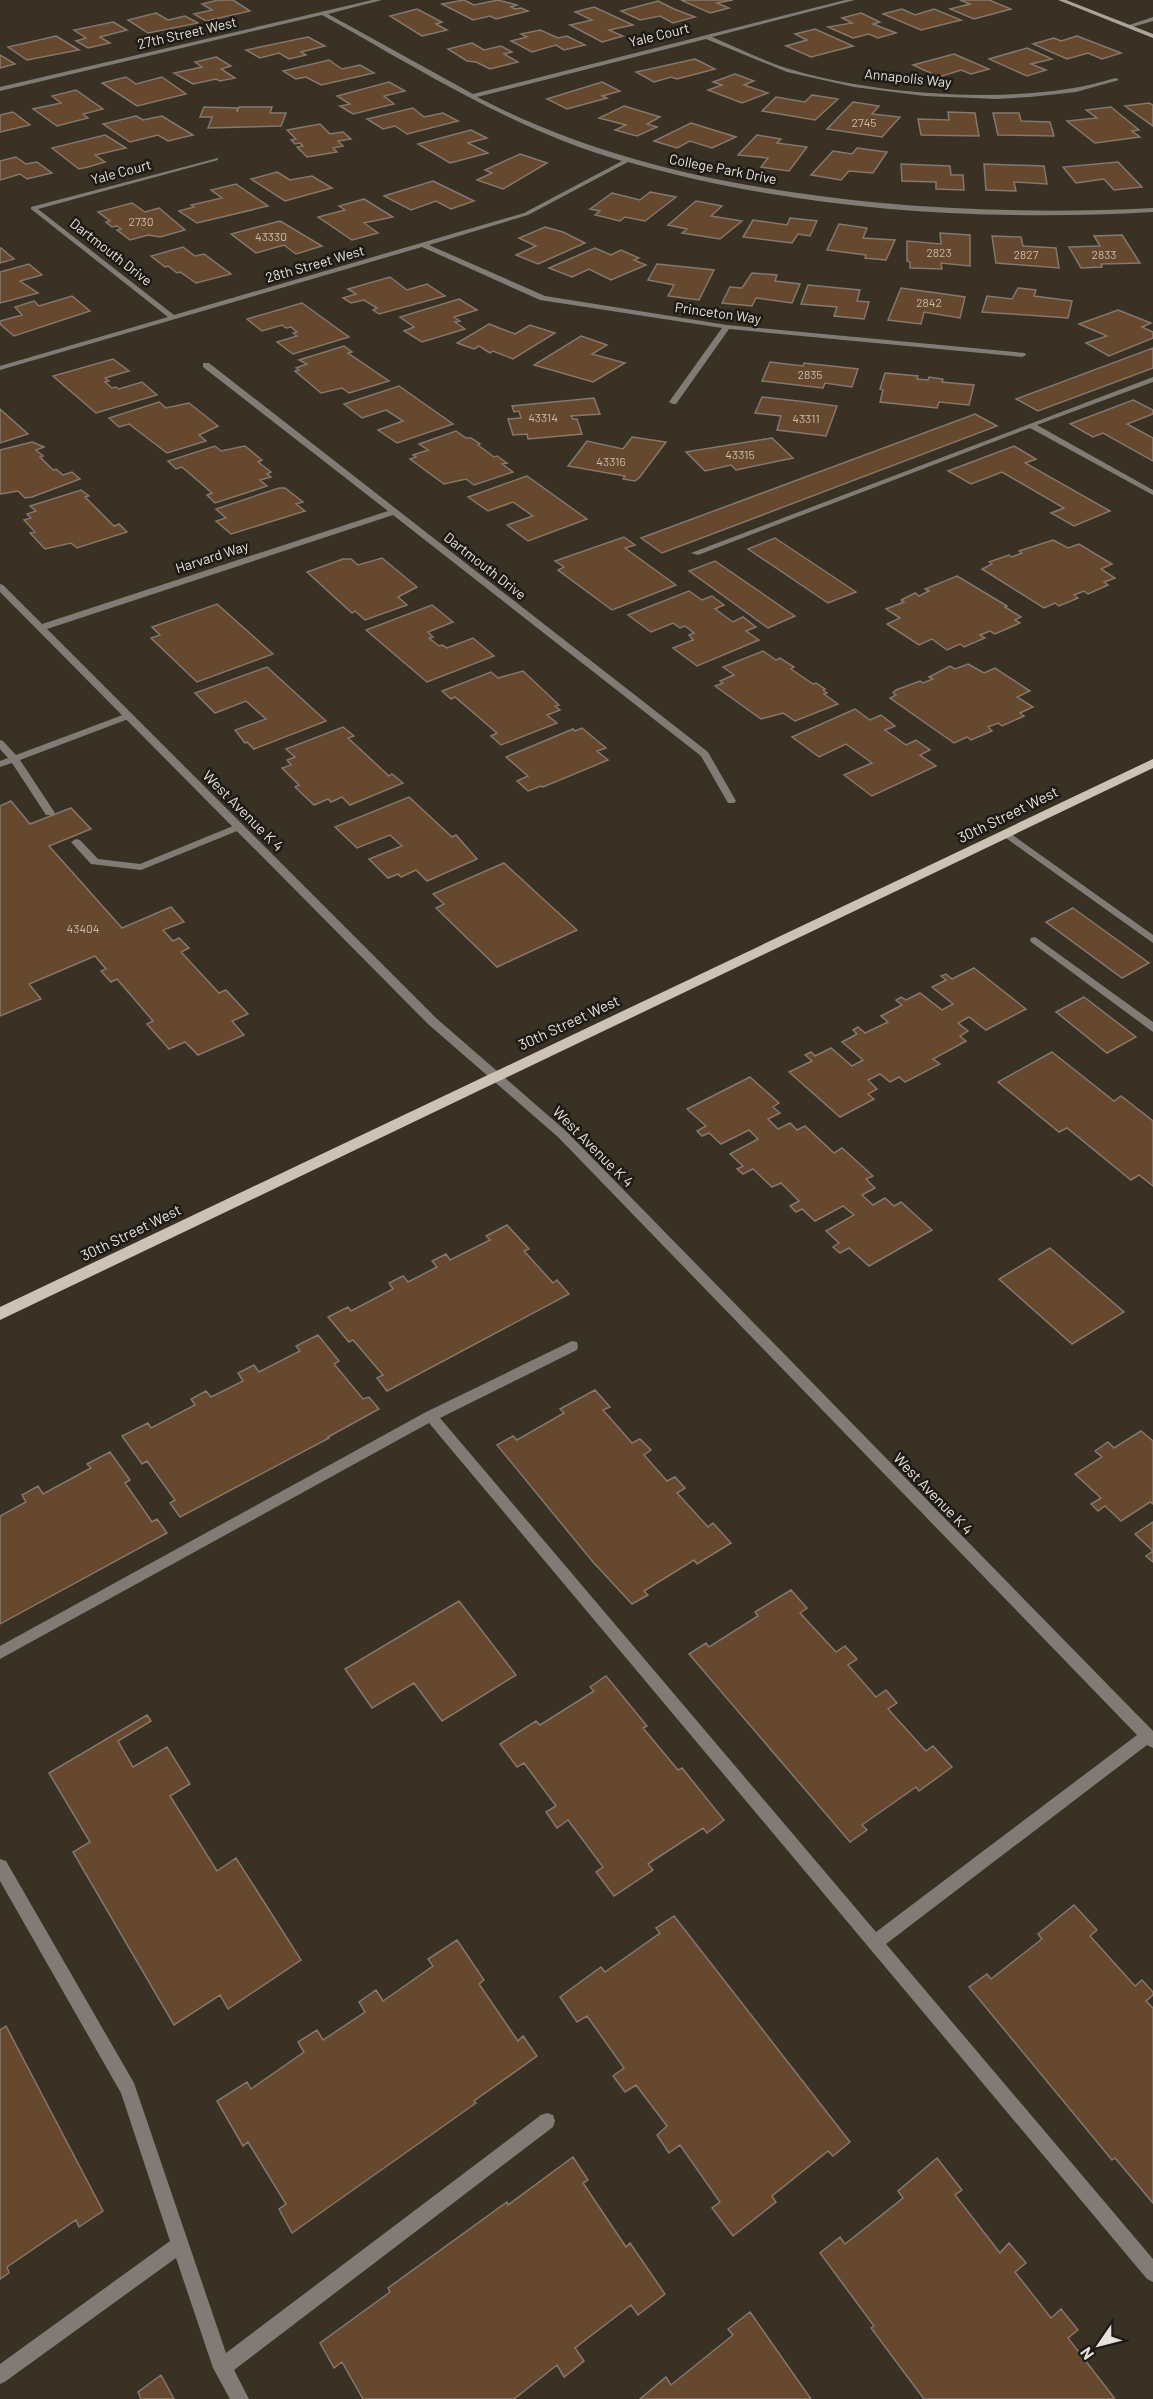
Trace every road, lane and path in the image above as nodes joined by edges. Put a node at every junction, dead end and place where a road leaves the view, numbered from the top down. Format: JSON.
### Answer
{"nodes":[{"id":1,"x":379,"y":0,"type":"edge"},
{"id":2,"x":852,"y":0,"type":"edge"},
{"id":3,"x":1061,"y":0,"type":"edge"},
{"id":4,"x":323,"y":13,"type":"junction"},
{"id":5,"x":1153,"y":19,"type":"edge"},
{"id":6,"x":1129,"y":26,"type":"junction"},
{"id":7,"x":704,"y":36,"type":"junction"},
{"id":8,"x":1153,"y":36,"type":"edge"},
{"id":9,"x":1116,"y":80,"type":"dead end"},
{"id":10,"x":0,"y":89,"type":"edge"},
{"id":11,"x":473,"y":96,"type":"junction"},
{"id":12,"x":216,"y":159,"type":"dead end"},
{"id":13,"x":628,"y":160,"type":"junction"},
{"id":14,"x":33,"y":208,"type":"joint"},
{"id":15,"x":1153,"y":210,"type":"edge"},
{"id":16,"x":424,"y":245,"type":"junction"},
{"id":17,"x":173,"y":317,"type":"junction"},
{"id":18,"x":727,"y":327,"type":"junction"},
{"id":19,"x":1022,"y":355,"type":"dead end"},
{"id":20,"x":206,"y":365,"type":"dead end"},
{"id":21,"x":0,"y":368,"type":"edge"},
{"id":22,"x":1153,"y":380,"type":"edge"},
{"id":23,"x":673,"y":402,"type":"dead end"},
{"id":24,"x":1031,"y":426,"type":"junction"},
{"id":25,"x":1153,"y":493,"type":"edge"},
{"id":26,"x":393,"y":512,"type":"junction"},
{"id":27,"x":695,"y":553,"type":"dead end"},
{"id":28,"x":0,"y":587,"type":"edge"},
{"id":29,"x":39,"y":628,"type":"junction"},
{"id":30,"x":128,"y":716,"type":"junction"},
{"id":31,"x":0,"y":743,"type":"edge"},
{"id":32,"x":14,"y":759,"type":"junction"},
{"id":33,"x":1153,"y":763,"type":"edge"},
{"id":34,"x":0,"y":764,"type":"edge"},
{"id":35,"x":731,"y":801,"type":"dead end"},
{"id":36,"x":50,"y":813,"type":"dead end"},
{"id":37,"x":238,"y":827,"type":"junction"},
{"id":38,"x":1007,"y":834,"type":"junction"},
{"id":39,"x":76,"y":842,"type":"dead end"},
{"id":40,"x":1035,"y":940,"type":"dead end"},
{"id":41,"x":1153,"y":940,"type":"edge"},
{"id":42,"x":1153,"y":1028,"type":"edge"},
{"id":43,"x":495,"y":1076,"type":"junction"},
{"id":44,"x":0,"y":1314,"type":"edge"},
{"id":45,"x":572,"y":1346,"type":"dead end"},
{"id":46,"x":431,"y":1416,"type":"junction"},
{"id":47,"x":0,"y":1653,"type":"edge"},
{"id":48,"x":1150,"y":1738,"type":"edge"},
{"id":49,"x":0,"y":1866,"type":"edge"},
{"id":50,"x":875,"y":1943,"type":"junction"},
{"id":51,"x":547,"y":2121,"type":"dead end"},
{"id":52,"x":181,"y":2244,"type":"junction"},
{"id":53,"x":1153,"y":2274,"type":"edge"},
{"id":54,"x":222,"y":2368,"type":"junction"},
{"id":55,"x":0,"y":2375,"type":"edge"},
{"id":56,"x":240,"y":2399,"type":"edge"}],
"edges":[{"from":1,"to":4,"type":"street","name":"27th Street West"},
{"from":2,"to":7,"type":"street","name":"Yale Court"},
{"from":3,"to":6,"type":"street"},
{"from":4,"to":10,"type":"street","name":"27th Street West"},
{"from":4,"to":11,"type":"street","name":"College Park Drive"},
{"from":5,"to":6,"type":"street"},
{"from":6,"to":8,"type":"street"},
{"from":7,"to":9,"type":"street","name":"Annapolis Way"},
{"from":7,"to":11,"type":"street","name":"Yale Court"},
{"from":11,"to":13,"type":"street","name":"College Park Drive"},
{"from":12,"to":14,"type":"street","name":"Yale Court"},
{"from":13,"to":15,"type":"street","name":"College Park Drive"},
{"from":13,"to":16,"type":"street","name":"28th Street West"},
{"from":14,"to":17,"type":"street","name":"Dartmouth Drive"},
{"from":16,"to":17,"type":"street","name":"28th Street West"},
{"from":16,"to":18,"type":"street","name":"Princeton Way"},
{"from":17,"to":21,"type":"street","name":"28th Street West"},
{"from":18,"to":19,"type":"street","name":"Princeton Way"},
{"from":18,"to":23,"type":"street"},
{"from":20,"to":26,"type":"street","name":"Dartmouth Drive"},
{"from":22,"to":24,"type":"street"},
{"from":24,"to":25,"type":"street"},
{"from":24,"to":27,"type":"street"},
{"from":26,"to":29,"type":"street","name":"Harvard Way"},
{"from":26,"to":35,"type":"street","name":"Dartmouth Drive"},
{"from":28,"to":29,"type":"street","name":"West Avenue K 4"},
{"from":29,"to":30,"type":"street","name":"West Avenue K 4"},
{"from":30,"to":32,"type":"street"},
{"from":30,"to":37,"type":"street","name":"West Avenue K 4"},
{"from":31,"to":32,"type":"street"},
{"from":32,"to":34,"type":"street"},
{"from":32,"to":36,"type":"street"},
{"from":33,"to":38,"type":"main road","name":"30th Street West"},
{"from":37,"to":39,"type":"street"},
{"from":37,"to":43,"type":"street","name":"West Avenue K 4"},
{"from":38,"to":41,"type":"street"},
{"from":38,"to":43,"type":"main road","name":"30th Street West"},
{"from":40,"to":42,"type":"street"},
{"from":43,"to":44,"type":"main road","name":"30th Street West"},
{"from":43,"to":48,"type":"street","name":"West Avenue K 4"},
{"from":45,"to":46,"type":"street"},
{"from":46,"to":47,"type":"street"},
{"from":46,"to":50,"type":"street"},
{"from":48,"to":50,"type":"street"},
{"from":49,"to":52,"type":"street"},
{"from":50,"to":53,"type":"street"},
{"from":51,"to":54,"type":"street"},
{"from":52,"to":54,"type":"street"},
{"from":52,"to":55,"type":"street"},
{"from":54,"to":56,"type":"street"}]}
